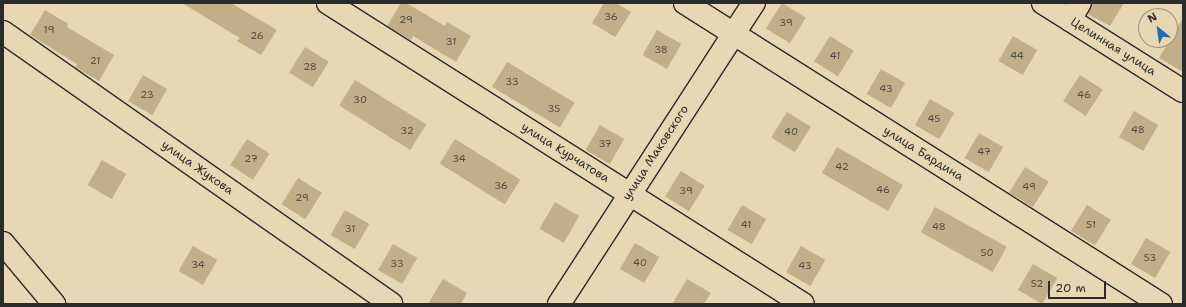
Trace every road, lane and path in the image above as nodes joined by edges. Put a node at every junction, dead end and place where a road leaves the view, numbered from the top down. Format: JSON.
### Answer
{"nodes":[{"id":1,"x":328,"y":3,"type":"edge"},
{"id":2,"x":685,"y":3,"type":"edge"},
{"id":3,"x":754,"y":3,"type":"edge"},
{"id":4,"x":1043,"y":3,"type":"edge"},
{"id":5,"x":1075,"y":11,"type":"edge"},
{"id":6,"x":3,"y":32,"type":"edge"},
{"id":7,"x":735,"y":35,"type":"junction"},
{"id":8,"x":1183,"y":92,"type":"edge"},
{"id":9,"x":629,"y":194,"type":"junction"},
{"id":10,"x":3,"y":244,"type":"edge"},
{"id":11,"x":54,"y":304,"type":"edge"},
{"id":12,"x":390,"y":304,"type":"edge"},
{"id":13,"x":559,"y":304,"type":"edge"},
{"id":14,"x":803,"y":304,"type":"edge"},
{"id":15,"x":1160,"y":304,"type":"edge"}],
"edges":[{"from":1,"to":9,"type":"street","name":"улица Курчатова"},
{"from":2,"to":7,"type":"street","name":"улица Бардина"},
{"from":3,"to":7,"type":"street","name":"улица Маковского"},
{"from":4,"to":5,"type":"street","name":"Целинная улица"},
{"from":5,"to":8,"type":"street","name":"Целинная улица"},
{"from":6,"to":12,"type":"street","name":"улица Жукова"},
{"from":7,"to":9,"type":"street","name":"улица Маковского"},
{"from":7,"to":15,"type":"street","name":"улица Бардина"},
{"from":9,"to":13,"type":"street","name":"улица Маковского"},
{"from":9,"to":14,"type":"street","name":"улица Курчатова"},
{"from":10,"to":11,"type":"street"}]}
